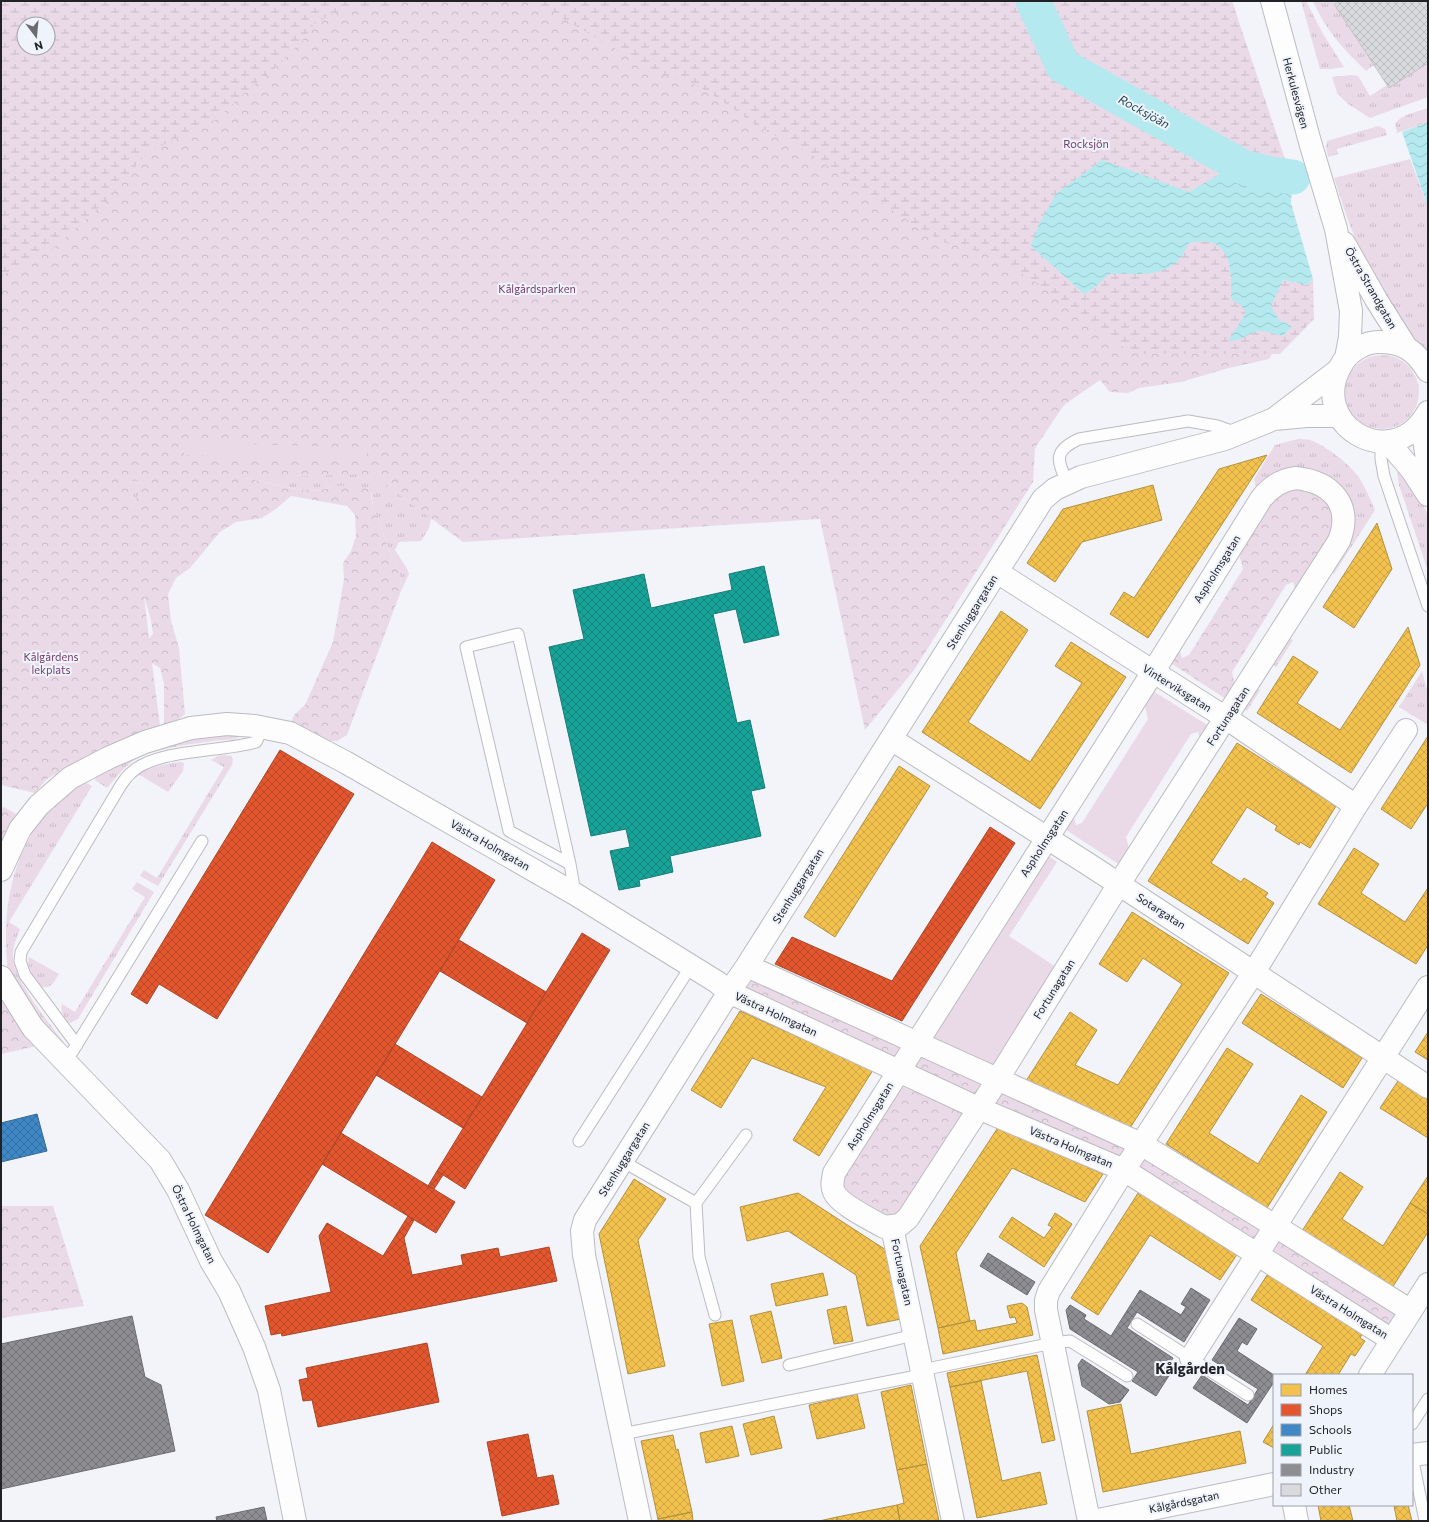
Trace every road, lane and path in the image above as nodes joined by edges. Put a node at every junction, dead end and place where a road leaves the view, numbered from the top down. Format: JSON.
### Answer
{"nodes":[{"id":1,"x":1272,"y":1,"type":"edge"},
{"id":2,"x":1322,"y":184,"type":"joint"},
{"id":3,"x":1336,"y":229,"type":"junction"},
{"id":4,"x":1406,"y":347,"type":"junction"},
{"id":5,"x":1342,"y":364,"type":"junction"},
{"id":6,"x":1428,"y":371,"type":"edge"},
{"id":7,"x":1339,"y":416,"type":"junction"},
{"id":8,"x":1425,"y":418,"type":"edge"},
{"id":9,"x":1274,"y":419,"type":"junction"},
{"id":10,"x":1239,"y":434,"type":"junction"},
{"id":11,"x":1385,"y":442,"type":"junction"},
{"id":12,"x":1428,"y":467,"type":"edge"},
{"id":13,"x":1067,"y":482,"type":"junction"},
{"id":14,"x":1327,"y":488,"type":"joint"},
{"id":15,"x":1428,"y":495,"type":"edge"},
{"id":16,"x":997,"y":572,"type":"junction"},
{"id":17,"x":1428,"y":606,"type":"edge"},
{"id":18,"x":1153,"y":672,"type":"junction"},
{"id":19,"x":1226,"y":718,"type":"junction"},
{"id":20,"x":259,"y":727,"type":"junction"},
{"id":21,"x":1406,"y":730,"type":"dead end"},
{"id":22,"x":891,"y":739,"type":"junction"},
{"id":23,"x":1356,"y":806,"type":"junction"},
{"id":24,"x":1048,"y":838,"type":"junction"},
{"id":25,"x":202,"y":841,"type":"dead end"},
{"id":26,"x":570,"y":864,"type":"junction"},
{"id":27,"x":1,"y":870,"type":"edge"},
{"id":28,"x":1119,"y":884,"type":"junction"},
{"id":29,"x":575,"y":894,"type":"junction"},
{"id":30,"x":691,"y":966,"type":"junction"},
{"id":31,"x":747,"y":966,"type":"junction"},
{"id":32,"x":1254,"y":972,"type":"junction"},
{"id":33,"x":1,"y":977,"type":"edge"},
{"id":34,"x":723,"y":987,"type":"junction"},
{"id":35,"x":1428,"y":988,"type":"edge"},
{"id":36,"x":916,"y":1043,"type":"junction"},
{"id":37,"x":71,"y":1053,"type":"junction"},
{"id":38,"x":1383,"y":1058,"type":"junction"},
{"id":39,"x":898,"y":1071,"type":"junction"},
{"id":40,"x":997,"y":1078,"type":"junction"},
{"id":41,"x":1428,"y":1087,"type":"edge"},
{"id":42,"x":978,"y":1108,"type":"junction"},
{"id":43,"x":746,"y":1135,"type":"dead end"},
{"id":44,"x":579,"y":1141,"type":"dead end"},
{"id":45,"x":1141,"y":1144,"type":"junction"},
{"id":46,"x":622,"y":1161,"type":"junction"},
{"id":47,"x":1124,"y":1170,"type":"junction"},
{"id":48,"x":696,"y":1203,"type":"junction"},
{"id":49,"x":1275,"y":1226,"type":"junction"},
{"id":50,"x":892,"y":1227,"type":"junction"},
{"id":51,"x":1257,"y":1254,"type":"junction"},
{"id":52,"x":1428,"y":1284,"type":"edge"},
{"id":53,"x":1411,"y":1311,"type":"junction"},
{"id":54,"x":715,"y":1315,"type":"dead end"},
{"id":55,"x":1137,"y":1324,"type":"dead end"},
{"id":56,"x":914,"y":1335,"type":"junction"},
{"id":57,"x":1392,"y":1340,"type":"junction"},
{"id":58,"x":1053,"y":1343,"type":"junction"},
{"id":59,"x":1191,"y":1358,"type":"junction"},
{"id":60,"x":789,"y":1365,"type":"dead end"},
{"id":61,"x":922,"y":1372,"type":"junction"},
{"id":62,"x":1371,"y":1374,"type":"edge"},
{"id":63,"x":1127,"y":1376,"type":"dead end"},
{"id":64,"x":1248,"y":1395,"type":"dead end"},
{"id":65,"x":1428,"y":1399,"type":"edge"},
{"id":66,"x":1413,"y":1422,"type":"edge"},
{"id":67,"x":622,"y":1434,"type":"junction"},
{"id":68,"x":1428,"y":1453,"type":"edge"},
{"id":69,"x":1413,"y":1455,"type":"edge"},
{"id":70,"x":1413,"y":1460,"type":"edge"},
{"id":71,"x":1273,"y":1484,"type":"edge"},
{"id":72,"x":1294,"y":1506,"type":"edge"},
{"id":73,"x":295,"y":1521,"type":"edge"},
{"id":74,"x":640,"y":1521,"type":"edge"},
{"id":75,"x":953,"y":1521,"type":"edge"},
{"id":76,"x":1089,"y":1521,"type":"edge"},
{"id":77,"x":1093,"y":1521,"type":"edge"},
{"id":78,"x":1297,"y":1521,"type":"edge"},
{"id":79,"x":1425,"y":1521,"type":"edge"}],
"edges":[{"from":1,"to":2,"type":"street","name":"Herkulesvägen"},
{"from":2,"to":3,"type":"street","name":"Östra Strandgatan"},
{"from":3,"to":4,"type":"street","name":"Östra Strandgatan"},
{"from":3,"to":5,"type":"street","name":"Östra Strandgatan"},
{"from":4,"to":5,"type":"street","name":"Stenhuggargatan"},
{"from":4,"to":6,"type":"street"},
{"from":5,"to":7,"type":"street","name":"Östra Strandgatan"},
{"from":5,"to":9,"type":"street","name":"Stenhuggargatan"},
{"from":7,"to":9,"type":"street","name":"Stenhuggargatan"},
{"from":7,"to":11,"type":"street"},
{"from":8,"to":11,"type":"street"},
{"from":8,"to":12,"type":"street"},
{"from":9,"to":10,"type":"street","name":"Stenhuggargatan"},
{"from":10,"to":13,"type":"street","name":"Stenhuggargatan"},
{"from":10,"to":13,"type":"lane"},
{"from":11,"to":15,"type":"street"},
{"from":11,"to":17,"type":"lane"},
{"from":13,"to":16,"type":"street","name":"Stenhuggargatan"},
{"from":14,"to":18,"type":"street","name":"Aspholmsgatan"},
{"from":14,"to":19,"type":"street","name":"Fortunagatan"},
{"from":16,"to":18,"type":"street","name":"Vinterviksgatan"},
{"from":16,"to":22,"type":"street","name":"Stenhuggargatan"},
{"from":18,"to":19,"type":"street","name":"Vinterviksgatan"},
{"from":18,"to":24,"type":"street","name":"Aspholmsgatan"},
{"from":19,"to":23,"type":"street","name":"Vinterviksgatan"},
{"from":19,"to":28,"type":"street","name":"Fortunagatan"},
{"from":20,"to":27,"type":"street"},
{"from":20,"to":29,"type":"street","name":"Västra Holmgatan"},
{"from":20,"to":37,"type":"lane"},
{"from":21,"to":23,"type":"street"},
{"from":22,"to":24,"type":"street","name":"Sotargatan"},
{"from":22,"to":31,"type":"street","name":"Stenhuggargatan"},
{"from":23,"to":32,"type":"street"},
{"from":24,"to":28,"type":"street","name":"Sotargatan"},
{"from":24,"to":36,"type":"street","name":"Aspholmsgatan"},
{"from":25,"to":37,"type":"lane"},
{"from":26,"to":26,"type":"lane"},
{"from":26,"to":29,"type":"lane"},
{"from":28,"to":32,"type":"street","name":"Sotargatan"},
{"from":28,"to":40,"type":"street","name":"Fortunagatan"},
{"from":29,"to":30,"type":"street","name":"Västra Holmgatan"},
{"from":30,"to":34,"type":"street","name":"Västra Holmgatan"},
{"from":30,"to":44,"type":"lane"},
{"from":31,"to":34,"type":"street","name":"Stenhuggargatan"},
{"from":31,"to":36,"type":"street"},
{"from":32,"to":38,"type":"street","name":"Sotargatan"},
{"from":32,"to":45,"type":"street"},
{"from":33,"to":37,"type":"street","name":"Östra Holmgatan"},
{"from":34,"to":39,"type":"street","name":"Västra Holmgatan"},
{"from":34,"to":46,"type":"street","name":"Stenhuggargatan"},
{"from":35,"to":38,"type":"street"},
{"from":36,"to":39,"type":"street","name":"Aspholmsgatan"},
{"from":36,"to":40,"type":"street"},
{"from":37,"to":73,"type":"street","name":"Östra Holmgatan"},
{"from":38,"to":41,"type":"street","name":"Sotargatan"},
{"from":38,"to":49,"type":"street"},
{"from":39,"to":42,"type":"street","name":"Västra Holmgatan"},
{"from":39,"to":50,"type":"street","name":"Aspholmsgatan"},
{"from":40,"to":42,"type":"street","name":"Fortunagatan"},
{"from":40,"to":45,"type":"street"},
{"from":42,"to":47,"type":"street","name":"Västra Holmgatan"},
{"from":42,"to":50,"type":"street","name":"Fortunagatan"},
{"from":43,"to":48,"type":"lane"},
{"from":45,"to":47,"type":"street"},
{"from":45,"to":49,"type":"street"},
{"from":46,"to":48,"type":"lane"},
{"from":46,"to":67,"type":"street","name":"Stenhuggargatan"},
{"from":47,"to":51,"type":"street","name":"Västra Holmgatan"},
{"from":47,"to":58,"type":"street"},
{"from":48,"to":54,"type":"lane"},
{"from":49,"to":51,"type":"street"},
{"from":49,"to":53,"type":"street"},
{"from":50,"to":56,"type":"street","name":"Fortunagatan"},
{"from":51,"to":57,"type":"street","name":"Västra Holmgatan"},
{"from":51,"to":59,"type":"street"},
{"from":52,"to":53,"type":"street"},
{"from":53,"to":57,"type":"street"},
{"from":55,"to":59,"type":"lane"},
{"from":56,"to":60,"type":"lane"},
{"from":56,"to":61,"type":"street","name":"Fortunagatan"},
{"from":57,"to":62,"type":"street"},
{"from":58,"to":61,"type":"lane"},
{"from":58,"to":63,"type":"lane"},
{"from":58,"to":76,"type":"street"},
{"from":59,"to":64,"type":"lane"},
{"from":61,"to":67,"type":"lane"},
{"from":61,"to":75,"type":"street","name":"Fortunagatan"},
{"from":65,"to":66,"type":"lane"},
{"from":67,"to":74,"type":"street","name":"Stenhuggargatan"},
{"from":68,"to":69,"type":"street"},
{"from":70,"to":79,"type":"lane"},
{"from":71,"to":77,"type":"street","name":"Kålgårdsgatan"},
{"from":72,"to":78,"type":"street"}]}
